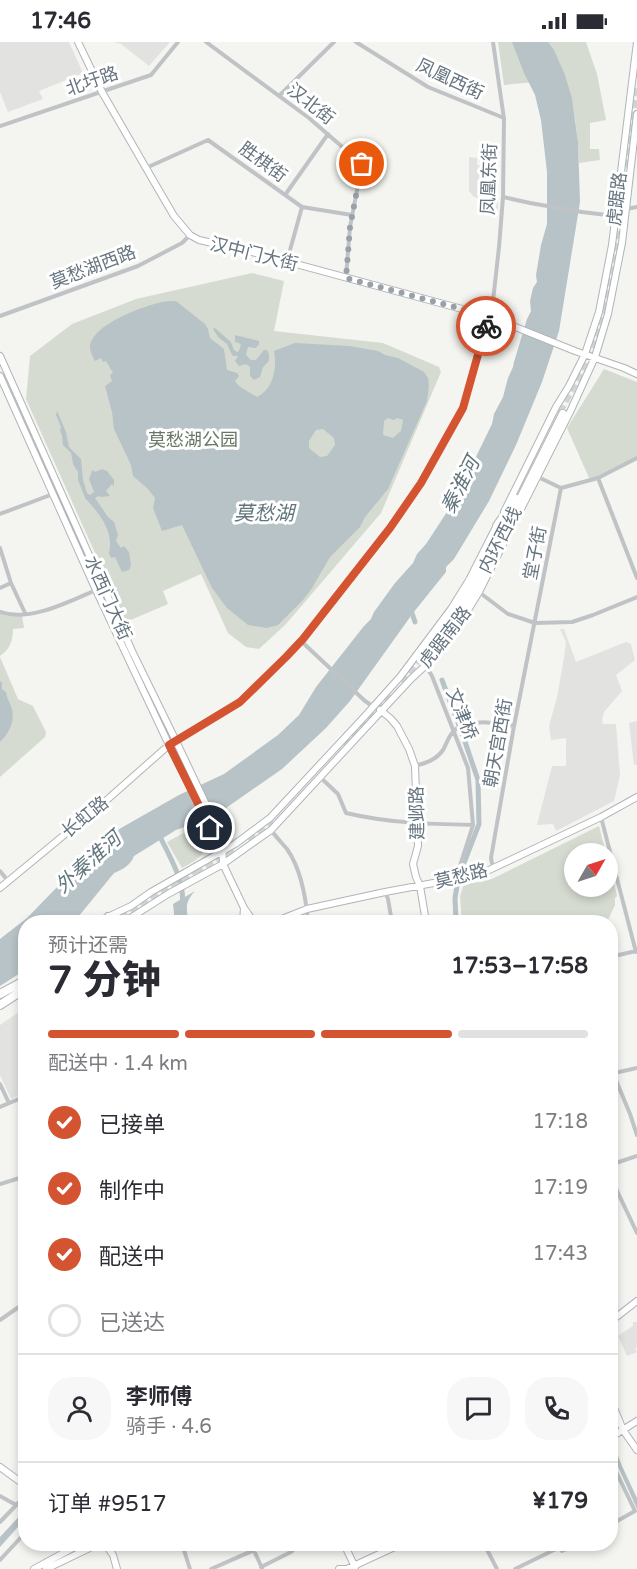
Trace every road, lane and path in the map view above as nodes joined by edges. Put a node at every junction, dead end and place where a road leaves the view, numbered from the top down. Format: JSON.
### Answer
{"nodes":[{"id":1,"x":78,"y":42,"type":"edge"},
{"id":2,"x":178,"y":42,"type":"edge"},
{"id":3,"x":206,"y":42,"type":"edge"},
{"id":4,"x":334,"y":42,"type":"edge"},
{"id":5,"x":356,"y":42,"type":"edge"},
{"id":6,"x":493,"y":42,"type":"edge"},
{"id":7,"x":637,"y":42,"type":"edge"},
{"id":8,"x":102,"y":92,"type":"junction"},
{"id":9,"x":279,"y":96,"type":"junction"},
{"id":10,"x":637,"y":114,"type":"edge"},
{"id":11,"x":504,"y":119,"type":"junction"},
{"id":12,"x":0,"y":126,"type":"edge"},
{"id":13,"x":328,"y":134,"type":"junction"},
{"id":14,"x":146,"y":168,"type":"junction"},
{"id":15,"x":285,"y":195,"type":"junction"},
{"id":16,"x":502,"y":197,"type":"junction"},
{"id":17,"x":302,"y":207,"type":"junction"},
{"id":18,"x":637,"y":207,"type":"edge"},
{"id":19,"x":626,"y":209,"type":"junction"},
{"id":20,"x":352,"y":215,"type":"junction"},
{"id":21,"x":615,"y":216,"type":"junction"},
{"id":22,"x":190,"y":235,"type":"junction"},
{"id":23,"x":287,"y":262,"type":"junction"},
{"id":24,"x":346,"y":278,"type":"junction"},
{"id":25,"x":0,"y":316,"type":"edge"},
{"id":26,"x":488,"y":316,"type":"junction"},
{"id":27,"x":585,"y":354,"type":"junction"},
{"id":28,"x":0,"y":356,"type":"edge"},
{"id":29,"x":595,"y":357,"type":"junction"},
{"id":30,"x":637,"y":374,"type":"edge"},
{"id":31,"x":10,"y":377,"type":"junction"},
{"id":32,"x":1,"y":380,"type":"edge"},
{"id":33,"x":559,"y":402,"type":"junction"},
{"id":34,"x":564,"y":413,"type":"junction"},
{"id":35,"x":637,"y":459,"type":"edge"},
{"id":36,"x":538,"y":477,"type":"junction"},
{"id":37,"x":598,"y":478,"type":"junction"},
{"id":38,"x":561,"y":488,"type":"junction"},
{"id":39,"x":53,"y":494,"type":"junction"},
{"id":40,"x":518,"y":500,"type":"junction"},
{"id":41,"x":0,"y":514,"type":"edge"},
{"id":42,"x":513,"y":525,"type":"junction"},
{"id":43,"x":497,"y":526,"type":"junction"},
{"id":44,"x":490,"y":540,"type":"junction"},
{"id":45,"x":0,"y":548,"type":"edge"},
{"id":46,"x":501,"y":550,"type":"junction"},
{"id":47,"x":486,"y":563,"type":"junction"},
{"id":48,"x":637,"y":578,"type":"edge"},
{"id":49,"x":11,"y":583,"type":"junction"},
{"id":50,"x":103,"y":587,"type":"junction"},
{"id":51,"x":0,"y":588,"type":"edge"},
{"id":52,"x":96,"y":590,"type":"junction"},
{"id":53,"x":479,"y":592,"type":"junction"},
{"id":54,"x":637,"y":597,"type":"edge"},
{"id":55,"x":0,"y":612,"type":"edge"},
{"id":56,"x":25,"y":614,"type":"junction"},
{"id":57,"x":535,"y":623,"type":"junction"},
{"id":58,"x":301,"y":641,"type":"junction"},
{"id":59,"x":422,"y":659,"type":"junction"},
{"id":60,"x":374,"y":707,"type":"junction"},
{"id":61,"x":382,"y":711,"type":"junction"},
{"id":62,"x":514,"y":726,"type":"junction"},
{"id":63,"x":453,"y":731,"type":"junction"},
{"id":64,"x":176,"y":741,"type":"junction"},
{"id":65,"x":169,"y":745,"type":"junction"},
{"id":66,"x":415,"y":766,"type":"junction"},
{"id":67,"x":321,"y":777,"type":"junction"},
{"id":68,"x":637,"y":797,"type":"edge"},
{"id":69,"x":601,"y":817,"type":"junction"},
{"id":70,"x":418,"y":823,"type":"junction"},
{"id":71,"x":473,"y":825,"type":"junction"},
{"id":72,"x":271,"y":830,"type":"junction"},
{"id":73,"x":242,"y":839,"type":"junction"},
{"id":74,"x":219,"y":840,"type":"junction"},
{"id":75,"x":247,"y":848,"type":"junction"},
{"id":76,"x":222,"y":851,"type":"junction"},
{"id":77,"x":223,"y":864,"type":"junction"},
{"id":78,"x":494,"y":868,"type":"junction"},
{"id":79,"x":0,"y":871,"type":"edge"},
{"id":80,"x":455,"y":879,"type":"junction"},
{"id":81,"x":8,"y":881,"type":"junction"},
{"id":82,"x":420,"y":886,"type":"junction"},
{"id":83,"x":0,"y":888,"type":"edge"},
{"id":84,"x":385,"y":892,"type":"junction"},
{"id":85,"x":244,"y":908,"type":"junction"},
{"id":86,"x":307,"y":909,"type":"junction"},
{"id":87,"x":110,"y":915,"type":"edge"},
{"id":88,"x":135,"y":915,"type":"edge"},
{"id":89,"x":244,"y":915,"type":"edge"},
{"id":90,"x":249,"y":915,"type":"edge"},
{"id":91,"x":292,"y":915,"type":"edge"},
{"id":92,"x":307,"y":915,"type":"edge"},
{"id":93,"x":391,"y":915,"type":"edge"},
{"id":94,"x":425,"y":915,"type":"edge"},
{"id":95,"x":636,"y":951,"type":"edge"},
{"id":96,"x":618,"y":955,"type":"edge"},
{"id":97,"x":18,"y":990,"type":"edge"},
{"id":98,"x":18,"y":991,"type":"edge"},
{"id":99,"x":0,"y":994,"type":"edge"},
{"id":100,"x":0,"y":1005,"type":"edge"},
{"id":101,"x":637,"y":1068,"type":"edge"},
{"id":102,"x":618,"y":1072,"type":"edge"},
{"id":103,"x":0,"y":1084,"type":"edge"},
{"id":104,"x":618,"y":1085,"type":"edge"},
{"id":105,"x":18,"y":1099,"type":"edge"},
{"id":106,"x":9,"y":1103,"type":"junction"},
{"id":107,"x":0,"y":1107,"type":"edge"},
{"id":108,"x":637,"y":1135,"type":"edge"},
{"id":109,"x":637,"y":1156,"type":"edge"},
{"id":110,"x":618,"y":1162,"type":"edge"},
{"id":111,"x":18,"y":1178,"type":"edge"},
{"id":112,"x":0,"y":1184,"type":"edge"},
{"id":113,"x":618,"y":1191,"type":"edge"},
{"id":114,"x":635,"y":1224,"type":"edge"},
{"id":115,"x":637,"y":1233,"type":"edge"},
{"id":116,"x":637,"y":1301,"type":"edge"},
{"id":117,"x":18,"y":1308,"type":"edge"},
{"id":118,"x":618,"y":1316,"type":"edge"},
{"id":119,"x":0,"y":1320,"type":"edge"},
{"id":120,"x":618,"y":1418,"type":"edge"},
{"id":121,"x":637,"y":1421,"type":"edge"},
{"id":122,"x":623,"y":1430,"type":"junction"},
{"id":123,"x":618,"y":1433,"type":"edge"},
{"id":124,"x":637,"y":1450,"type":"edge"},
{"id":125,"x":0,"y":1467,"type":"edge"},
{"id":126,"x":618,"y":1475,"type":"edge"},
{"id":127,"x":18,"y":1480,"type":"edge"},
{"id":128,"x":0,"y":1496,"type":"edge"},
{"id":129,"x":16,"y":1505,"type":"joint"},
{"id":130,"x":636,"y":1511,"type":"edge"},
{"id":131,"x":0,"y":1521,"type":"edge"},
{"id":132,"x":618,"y":1521,"type":"edge"},
{"id":133,"x":18,"y":1541,"type":"edge"},
{"id":134,"x":67,"y":1551,"type":"edge"},
{"id":135,"x":84,"y":1551,"type":"edge"},
{"id":136,"x":110,"y":1551,"type":"edge"},
{"id":137,"x":184,"y":1551,"type":"edge"},
{"id":138,"x":253,"y":1551,"type":"joint"},
{"id":139,"x":292,"y":1551,"type":"edge"},
{"id":140,"x":346,"y":1551,"type":"edge"},
{"id":141,"x":386,"y":1551,"type":"edge"},
{"id":142,"x":488,"y":1551,"type":"edge"},
{"id":143,"x":548,"y":1551,"type":"edge"},
{"id":144,"x":0,"y":1560,"type":"edge"},
{"id":145,"x":261,"y":1568,"type":"edge"},
{"id":146,"x":351,"y":1568,"type":"edge"},
{"id":147,"x":34,"y":1569,"type":"edge"},
{"id":148,"x":47,"y":1569,"type":"edge"},
{"id":149,"x":117,"y":1569,"type":"edge"},
{"id":150,"x":190,"y":1569,"type":"edge"},
{"id":151,"x":211,"y":1569,"type":"edge"},
{"id":152,"x":339,"y":1569,"type":"edge"},
{"id":153,"x":497,"y":1569,"type":"edge"},
{"id":154,"x":515,"y":1569,"type":"edge"}],
"edges":[{"from":1,"to":8,"type":"main road","name":"汉中门大街"},
{"from":2,"to":8,"type":"street","name":"北圩路"},
{"from":3,"to":9,"type":"street","name":"汉北街"},
{"from":4,"to":9,"type":"street"},
{"from":5,"to":11,"type":"street","name":"凤凰西街"},
{"from":6,"to":11,"type":"street","name":"凤凰东街"},
{"from":7,"to":21,"type":"main road","name":"虎踞路"},
{"from":8,"to":12,"type":"street","name":"北圩路"},
{"from":8,"to":14,"type":"main road","name":"汉中门大街"},
{"from":9,"to":13,"type":"street","name":"汉北街"},
{"from":10,"to":19,"type":"main road","name":"虎踞路"},
{"from":11,"to":16,"type":"street","name":"凤凰东街"},
{"from":13,"to":15,"type":"street"},
{"from":13,"to":20,"type":"street","name":"汉北街"},
{"from":14,"to":15,"type":"street","name":"胜棋街"},
{"from":14,"to":22,"type":"main road","name":"汉中门大街"},
{"from":15,"to":17,"type":"street","name":"胜棋街"},
{"from":16,"to":21,"type":"street"},
{"from":16,"to":26,"type":"street","name":"凤凰东街"},
{"from":17,"to":20,"type":"street","name":"胜棋街"},
{"from":17,"to":23,"type":"street"},
{"from":18,"to":19,"type":"street"},
{"from":19,"to":21,"type":"street"},
{"from":19,"to":29,"type":"main road","name":"虎踞路"},
{"from":20,"to":24,"type":"street","name":"汉北街"},
{"from":21,"to":27,"type":"main road","name":"虎踞路"},
{"from":22,"to":23,"type":"main road","name":"汉中门大街"},
{"from":22,"to":25,"type":"street","name":"莫愁湖西路"},
{"from":23,"to":24,"type":"main road","name":"汉中门大街"},
{"from":24,"to":26,"type":"main road","name":"汉中门大街"},
{"from":26,"to":27,"type":"main road","name":"汉中门大街"},
{"from":26,"to":58,"type":"street","name":"凤凰东街"},
{"from":27,"to":29,"type":"main road"},
{"from":27,"to":33,"type":"main road","name":"虎踞南路"},
{"from":28,"to":31,"type":"main road","name":"水西门大街"},
{"from":29,"to":30,"type":"main road"},
{"from":29,"to":34,"type":"main road","name":"虎踞南路"},
{"from":31,"to":32,"type":"street"},
{"from":31,"to":50,"type":"main road","name":"水西门大街"},
{"from":32,"to":39,"type":"main road","name":"水西门大街"},
{"from":33,"to":34,"type":"main road"},
{"from":33,"to":43,"type":"main road","name":"虎踞南路"},
{"from":34,"to":36,"type":"main road","name":"虎踞南路"},
{"from":34,"to":40,"type":"highway","name":"内环西线"},
{"from":35,"to":37,"type":"street"},
{"from":36,"to":38,"type":"street"},
{"from":36,"to":42,"type":"main road","name":"虎踞南路"},
{"from":37,"to":38,"type":"street"},
{"from":37,"to":48,"type":"street"},
{"from":38,"to":57,"type":"street","name":"堂子街"},
{"from":39,"to":41,"type":"street"},
{"from":39,"to":52,"type":"main road","name":"水西门大街"},
{"from":40,"to":42,"type":"highway"},
{"from":40,"to":43,"type":"highway"},
{"from":40,"to":47,"type":"highway","name":"内环西线"},
{"from":42,"to":46,"type":"main road","name":"虎踞南路"},
{"from":43,"to":44,"type":"main road","name":"虎踞南路"},
{"from":44,"to":47,"type":"highway"},
{"from":44,"to":59,"type":"main road","name":"虎踞南路"},
{"from":45,"to":49,"type":"street"},
{"from":46,"to":47,"type":"highway"},
{"from":46,"to":53,"type":"main road","name":"虎踞南路"},
{"from":47,"to":59,"type":"highway","name":"内环西线"},
{"from":49,"to":51,"type":"street"},
{"from":49,"to":56,"type":"street"},
{"from":50,"to":52,"type":"street"},
{"from":50,"to":64,"type":"main road","name":"水西门大街"},
{"from":52,"to":56,"type":"street"},
{"from":52,"to":65,"type":"main road","name":"水西门大街"},
{"from":53,"to":57,"type":"street"},
{"from":53,"to":59,"type":"main road","name":"虎踞南路"},
{"from":54,"to":57,"type":"street"},
{"from":55,"to":56,"type":"street"},
{"from":57,"to":62,"type":"street","name":"朝天宫西街"},
{"from":58,"to":60,"type":"street"},
{"from":58,"to":64,"type":"street","name":"凤凰东街"},
{"from":59,"to":60,"type":"main road","name":"虎踞南路"},
{"from":59,"to":61,"type":"main road","name":"虎踞南路"},
{"from":59,"to":63,"type":"street","name":"文津桥"},
{"from":60,"to":61,"type":"main road"},
{"from":60,"to":73,"type":"main road","name":"虎踞南路"},
{"from":61,"to":66,"type":"main road","name":"建邺路"},
{"from":61,"to":67,"type":"main road","name":"虎踞南路"},
{"from":62,"to":63,"type":"street"},
{"from":62,"to":78,"type":"street","name":"朝天宫西街"},
{"from":63,"to":66,"type":"street"},
{"from":63,"to":71,"type":"street","name":"文津桥"},
{"from":64,"to":65,"type":"street","name":"凤凰东街"},
{"from":64,"to":74,"type":"main road","name":"水西门大街"},
{"from":65,"to":74,"type":"main road","name":"水西门大街"},
{"from":65,"to":81,"type":"main road","name":"长虹路"},
{"from":66,"to":70,"type":"main road","name":"建邺路"},
{"from":67,"to":70,"type":"street"},
{"from":67,"to":72,"type":"main road","name":"虎踞南路"},
{"from":68,"to":69,"type":"main road","name":"莫愁路"},
{"from":69,"to":78,"type":"main road","name":"莫愁路"},
{"from":69,"to":95,"type":"street"},
{"from":70,"to":71,"type":"street"},
{"from":70,"to":82,"type":"main road","name":"建邺路"},
{"from":71,"to":80,"type":"street","name":"文津桥"},
{"from":72,"to":75,"type":"main road","name":"虎踞南路"},
{"from":72,"to":86,"type":"street"},
{"from":73,"to":75,"type":"main road"},
{"from":73,"to":76,"type":"main road","name":"虎踞南路"},
{"from":74,"to":76,"type":"main road"},
{"from":75,"to":77,"type":"main road","name":"虎踞南路"},
{"from":76,"to":77,"type":"main road"},
{"from":76,"to":87,"type":"main road","name":"虎踞南路"},
{"from":77,"to":85,"type":"main road"},
{"from":77,"to":88,"type":"main road","name":"虎踞南路"},
{"from":78,"to":80,"type":"main road","name":"莫愁路"},
{"from":79,"to":81,"type":"street"},
{"from":80,"to":82,"type":"main road","name":"莫愁路"},
{"from":81,"to":83,"type":"main road","name":"长虹路"},
{"from":82,"to":84,"type":"main road","name":"莫愁路"},
{"from":82,"to":94,"type":"main road","name":"建邺路"},
{"from":84,"to":86,"type":"main road","name":"莫愁路"},
{"from":84,"to":93,"type":"street"},
{"from":85,"to":89,"type":"main road"},
{"from":85,"to":90,"type":"main road"},
{"from":86,"to":91,"type":"main road","name":"莫愁路"},
{"from":86,"to":92,"type":"street"},
{"from":95,"to":96,"type":"street"},
{"from":97,"to":99,"type":"highway"},
{"from":98,"to":100,"type":"highway"},
{"from":101,"to":102,"type":"street"},
{"from":103,"to":106,"type":"street"},
{"from":104,"to":108,"type":"street"},
{"from":105,"to":106,"type":"street"},
{"from":106,"to":107,"type":"street"},
{"from":109,"to":110,"type":"street"},
{"from":111,"to":112,"type":"street"},
{"from":113,"to":114,"type":"street"},
{"from":114,"to":115,"type":"street"},
{"from":116,"to":118,"type":"main road"},
{"from":117,"to":119,"type":"street"},
{"from":120,"to":122,"type":"main road"},
{"from":121,"to":122,"type":"main road"},
{"from":122,"to":123,"type":"main road"},
{"from":122,"to":124,"type":"main road"},
{"from":125,"to":127,"type":"main road"},
{"from":126,"to":130,"type":"street"},
{"from":128,"to":129,"type":"street"},
{"from":129,"to":131,"type":"street"},
{"from":130,"to":132,"type":"street"},
{"from":133,"to":144,"type":"street"},
{"from":134,"to":147,"type":"main road"},
{"from":135,"to":148,"type":"main road"},
{"from":136,"to":149,"type":"main road"},
{"from":137,"to":150,"type":"street"},
{"from":138,"to":145,"type":"street"},
{"from":138,"to":151,"type":"street"},
{"from":139,"to":145,"type":"street"},
{"from":140,"to":146,"type":"main road"},
{"from":141,"to":146,"type":"main road"},
{"from":142,"to":153,"type":"street"},
{"from":143,"to":154,"type":"street"},
{"from":146,"to":152,"type":"main road"}]}
